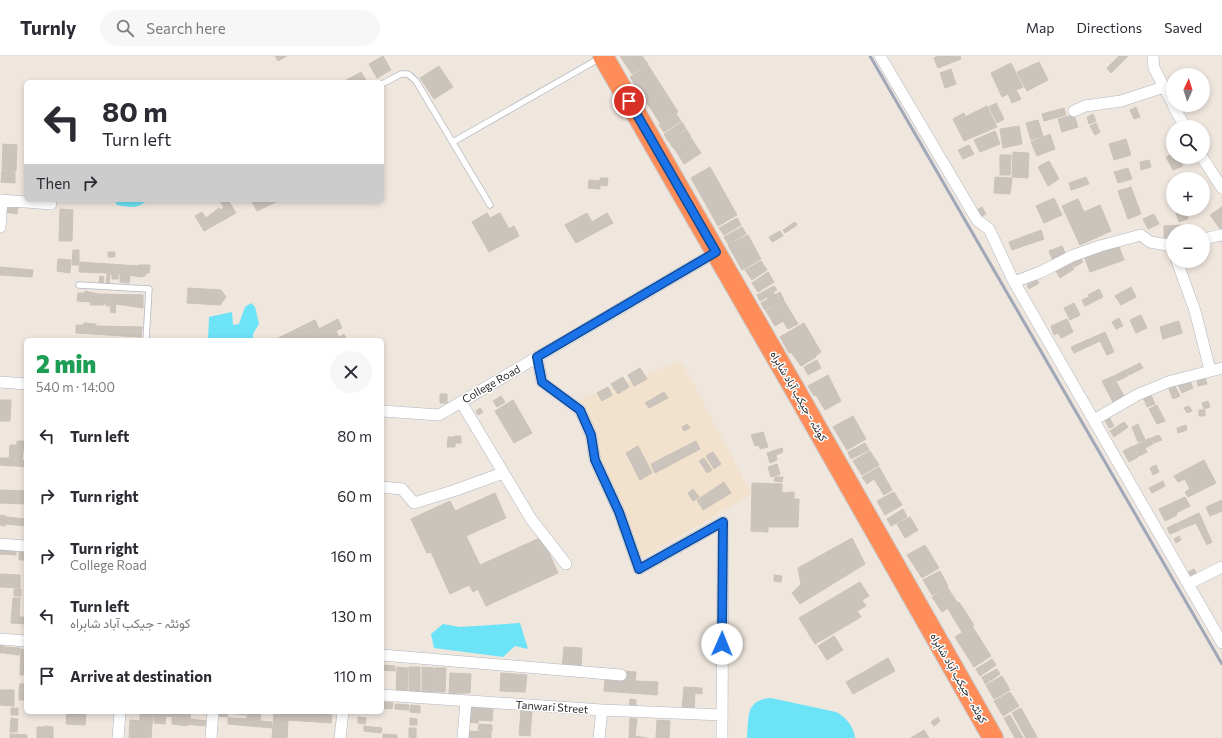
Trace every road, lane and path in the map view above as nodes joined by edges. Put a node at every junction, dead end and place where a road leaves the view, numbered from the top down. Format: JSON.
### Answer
{"nodes":[{"id":1,"x":603,"y":56,"type":"edge"},
{"id":2,"x":880,"y":56,"type":"edge"},
{"id":3,"x":1153,"y":56,"type":"edge"},
{"id":4,"x":384,"y":83,"type":"edge"},
{"id":5,"x":1164,"y":87,"type":"junction"},
{"id":6,"x":1166,"y":91,"type":"edge"},
{"id":7,"x":1074,"y":111,"type":"dead end"},
{"id":8,"x":453,"y":142,"type":"junction"},
{"id":9,"x":1207,"y":164,"type":"edge"},
{"id":10,"x":1222,"y":188,"type":"edge"},
{"id":11,"x":1,"y":200,"type":"edge"},
{"id":12,"x":24,"y":202,"type":"edge"},
{"id":13,"x":26,"y":202,"type":"edge"},
{"id":14,"x":51,"y":204,"type":"dead end"},
{"id":15,"x":490,"y":205,"type":"dead end"},
{"id":16,"x":0,"y":227,"type":"edge"},
{"id":17,"x":1222,"y":234,"type":"edge"},
{"id":18,"x":1210,"y":238,"type":"edge"},
{"id":19,"x":1166,"y":245,"type":"edge"},
{"id":20,"x":716,"y":252,"type":"junction"},
{"id":21,"x":1180,"y":268,"type":"edge"},
{"id":22,"x":1014,"y":282,"type":"junction"},
{"id":23,"x":79,"y":285,"type":"dead end"},
{"id":24,"x":146,"y":338,"type":"edge"},
{"id":25,"x":537,"y":357,"type":"junction"},
{"id":26,"x":1222,"y":368,"type":"edge"},
{"id":27,"x":1210,"y":370,"type":"junction"},
{"id":28,"x":0,"y":382,"type":"edge"},
{"id":29,"x":24,"y":384,"type":"edge"},
{"id":30,"x":461,"y":402,"type":"junction"},
{"id":31,"x":384,"y":411,"type":"edge"},
{"id":32,"x":1094,"y":420,"type":"junction"},
{"id":33,"x":503,"y":472,"type":"junction"},
{"id":34,"x":384,"y":487,"type":"edge"},
{"id":35,"x":0,"y":544,"type":"edge"},
{"id":36,"x":24,"y":546,"type":"edge"},
{"id":37,"x":566,"y":564,"type":"dead end"},
{"id":38,"x":1222,"y":567,"type":"edge"},
{"id":39,"x":1188,"y":584,"type":"junction"},
{"id":40,"x":0,"y":639,"type":"edge"},
{"id":41,"x":24,"y":641,"type":"edge"},
{"id":42,"x":1222,"y":643,"type":"edge"},
{"id":43,"x":384,"y":655,"type":"edge"},
{"id":44,"x":621,"y":675,"type":"dead end"},
{"id":45,"x":384,"y":695,"type":"edge"},
{"id":46,"x":466,"y":701,"type":"junction"},
{"id":47,"x":602,"y":710,"type":"junction"},
{"id":48,"x":120,"y":714,"type":"edge"},
{"id":49,"x":213,"y":714,"type":"edge"},
{"id":50,"x":343,"y":714,"type":"edge"},
{"id":51,"x":722,"y":715,"type":"junction"},
{"id":52,"x":118,"y":738,"type":"edge"},
{"id":53,"x":212,"y":738,"type":"edge"},
{"id":54,"x":340,"y":738,"type":"edge"},
{"id":55,"x":463,"y":738,"type":"edge"},
{"id":56,"x":599,"y":738,"type":"edge"},
{"id":57,"x":722,"y":738,"type":"edge"},
{"id":58,"x":993,"y":738,"type":"edge"}],
"edges":[{"from":1,"to":8,"type":"lane"},
{"from":1,"to":20,"type":"highway","name":"کوئٹہ - جیکب آباد شاہراہ"},
{"from":2,"to":22,"type":"street"},
{"from":3,"to":5,"type":"street"},
{"from":4,"to":8,"type":"lane"},
{"from":5,"to":6,"type":"street"},
{"from":5,"to":7,"type":"street"},
{"from":8,"to":15,"type":"lane"},
{"from":9,"to":10,"type":"street"},
{"from":11,"to":12,"type":"street"},
{"from":11,"to":16,"type":"street"},
{"from":13,"to":14,"type":"street"},
{"from":17,"to":18,"type":"street"},
{"from":19,"to":22,"type":"street"},
{"from":20,"to":25,"type":"street","name":"College Road"},
{"from":20,"to":58,"type":"highway","name":"کوئٹہ - جیکب آباد شاہراہ"},
{"from":21,"to":27,"type":"street"},
{"from":22,"to":32,"type":"street"},
{"from":23,"to":24,"type":"lane"},
{"from":25,"to":30,"type":"street","name":"College Road"},
{"from":25,"to":51,"type":"street"},
{"from":26,"to":27,"type":"street"},
{"from":27,"to":32,"type":"street"},
{"from":28,"to":29,"type":"street"},
{"from":30,"to":31,"type":"street","name":"College Road"},
{"from":30,"to":33,"type":"street"},
{"from":32,"to":39,"type":"street"},
{"from":33,"to":34,"type":"street"},
{"from":33,"to":37,"type":"street"},
{"from":35,"to":36,"type":"street"},
{"from":38,"to":39,"type":"street"},
{"from":39,"to":42,"type":"street"},
{"from":40,"to":41,"type":"street"},
{"from":43,"to":44,"type":"street"},
{"from":45,"to":46,"type":"street","name":"Tanwari Street"},
{"from":46,"to":47,"type":"street","name":"Tanwari Street"},
{"from":46,"to":55,"type":"street"},
{"from":47,"to":51,"type":"street","name":"Tanwari Street"},
{"from":47,"to":56,"type":"street"},
{"from":48,"to":52,"type":"street"},
{"from":49,"to":53,"type":"street"},
{"from":50,"to":54,"type":"street"},
{"from":51,"to":57,"type":"street"}]}
